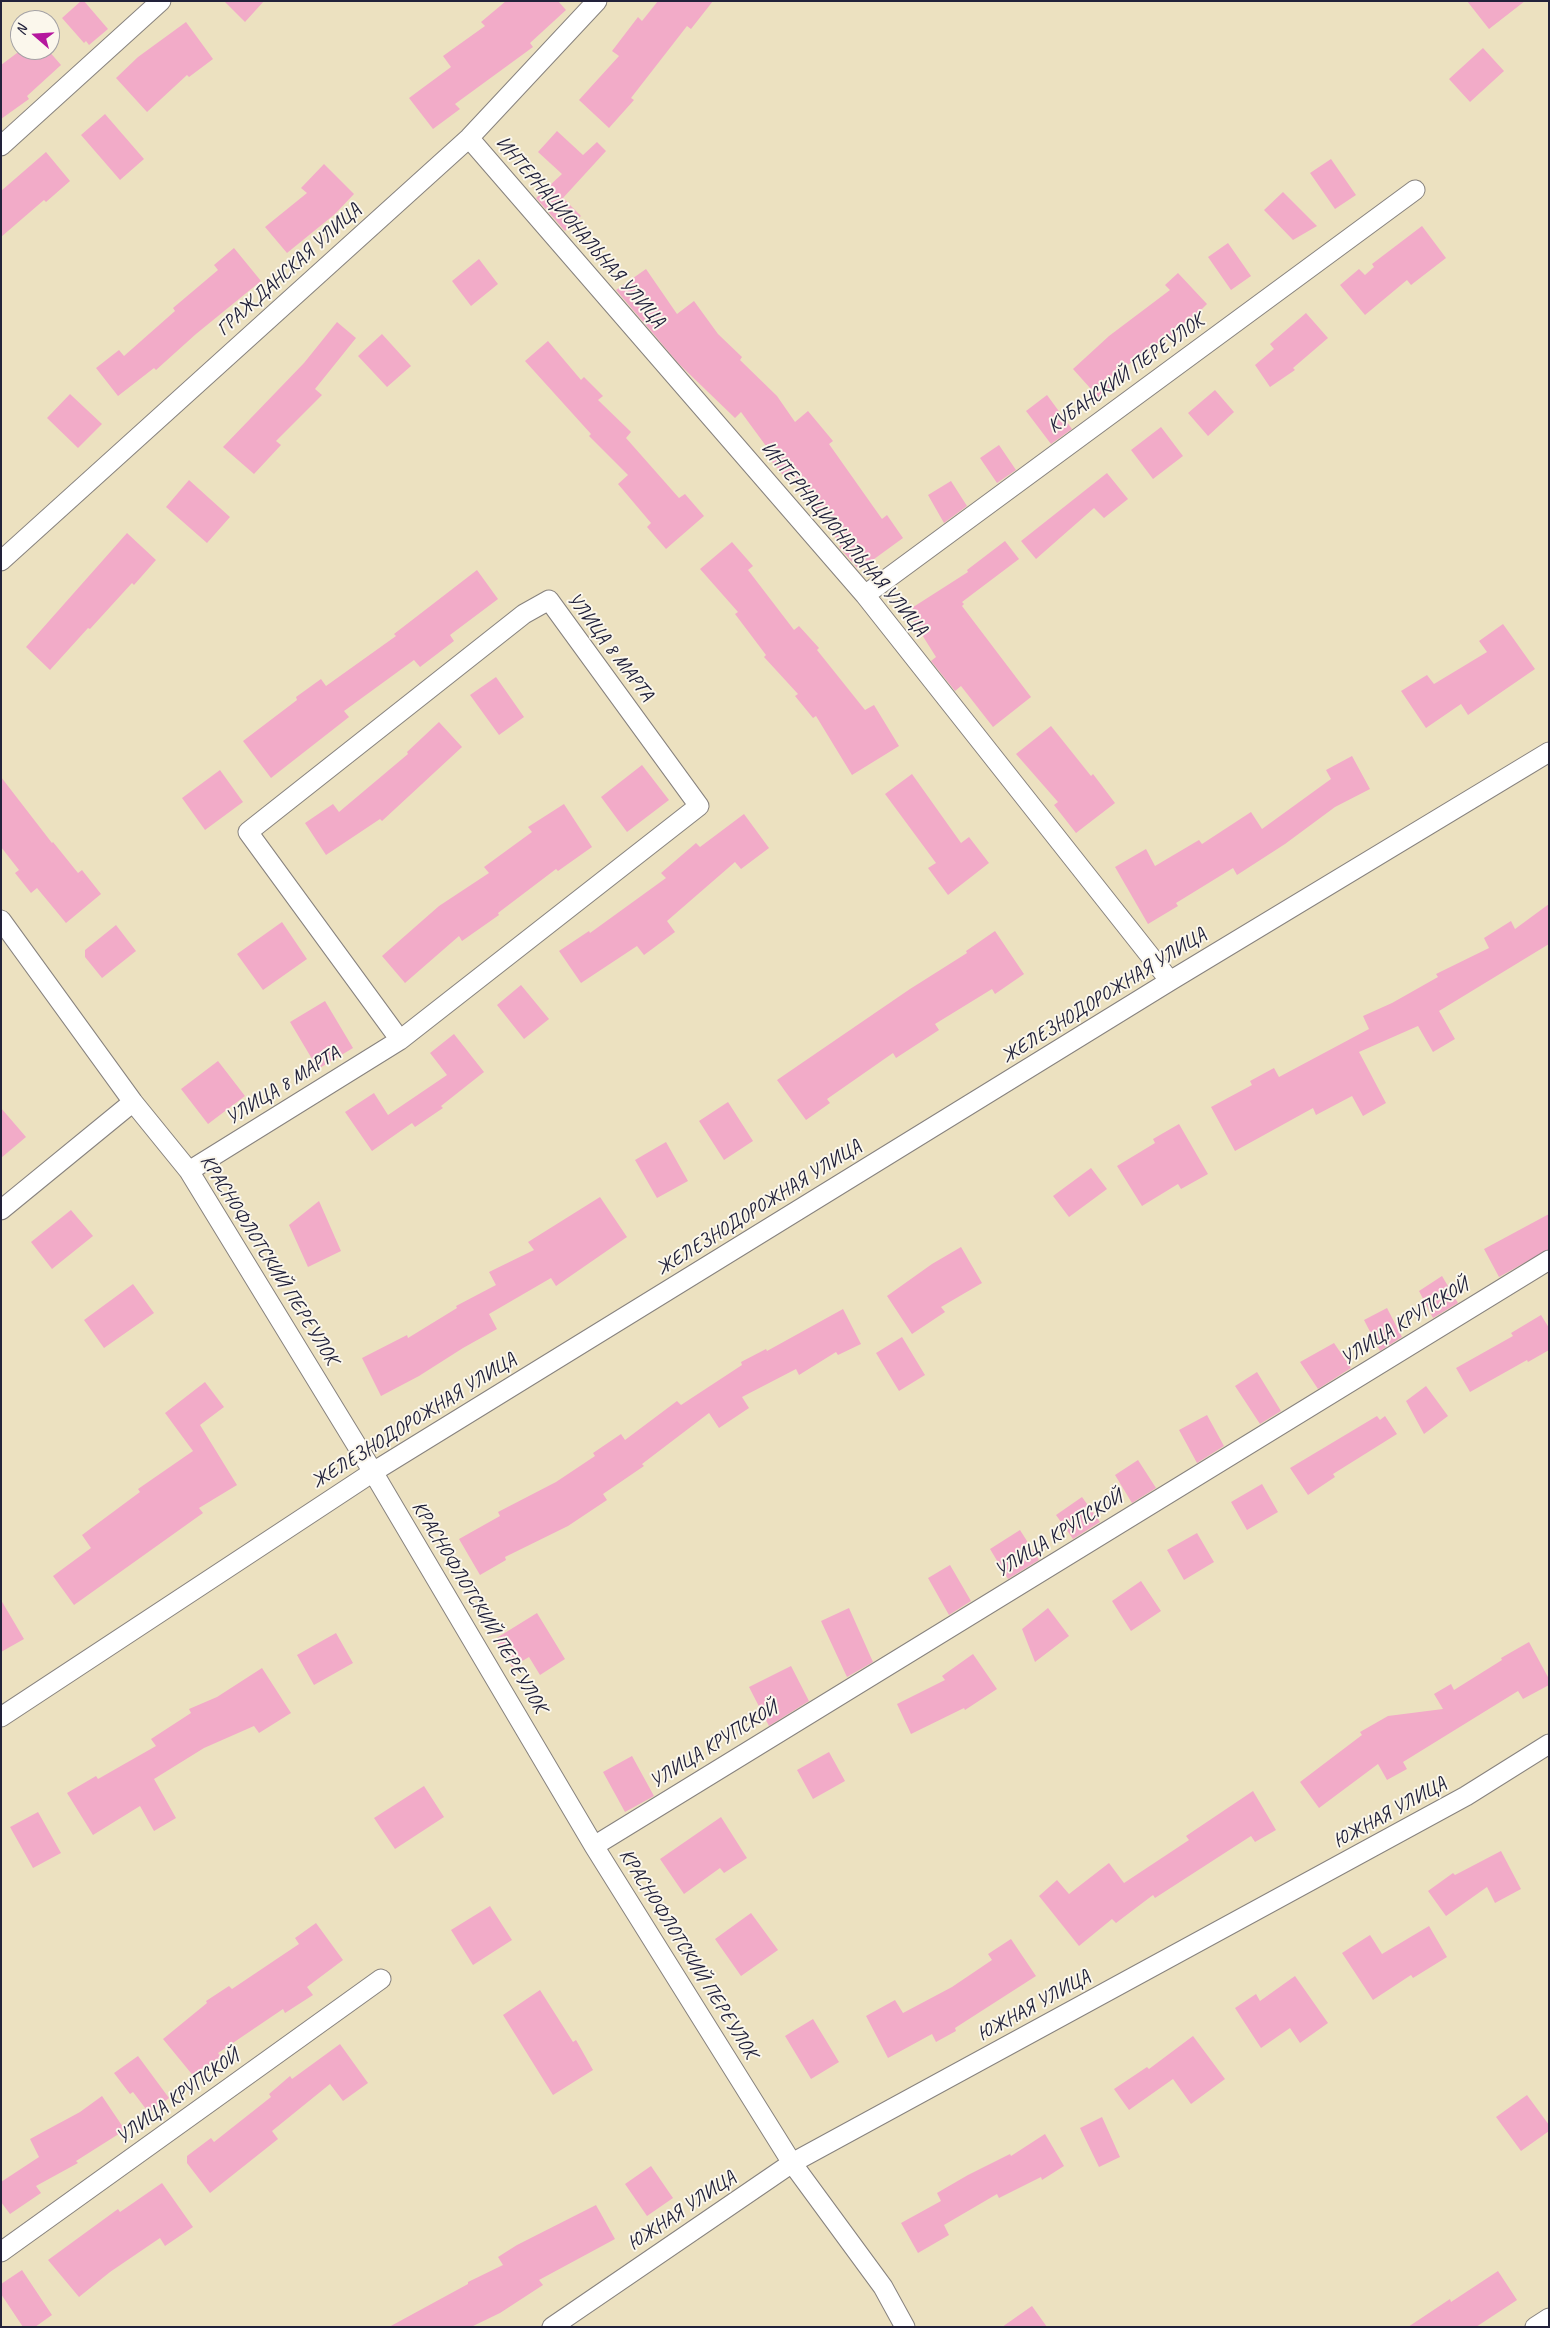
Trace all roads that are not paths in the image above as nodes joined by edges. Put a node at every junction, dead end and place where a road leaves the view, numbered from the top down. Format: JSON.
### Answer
{"nodes":[{"id":1,"x":161,"y":1,"type":"edge"},
{"id":2,"x":597,"y":1,"type":"edge"},
{"id":3,"x":469,"y":138,"type":"junction"},
{"id":4,"x":1,"y":146,"type":"edge"},
{"id":5,"x":1415,"y":190,"type":"dead end"},
{"id":6,"x":1,"y":561,"type":"edge"},
{"id":7,"x":865,"y":595,"type":"junction"},
{"id":8,"x":1549,"y":752,"type":"edge"},
{"id":9,"x":1,"y":920,"type":"edge"},
{"id":10,"x":1170,"y":981,"type":"junction"},
{"id":11,"x":400,"y":1040,"type":"junction"},
{"id":12,"x":133,"y":1102,"type":"junction"},
{"id":13,"x":189,"y":1170,"type":"junction"},
{"id":14,"x":1,"y":1210,"type":"edge"},
{"id":15,"x":1549,"y":1260,"type":"edge"},
{"id":16,"x":373,"y":1472,"type":"junction"},
{"id":17,"x":1,"y":1717,"type":"edge"},
{"id":18,"x":1549,"y":1744,"type":"edge"},
{"id":19,"x":594,"y":1846,"type":"junction"},
{"id":20,"x":381,"y":1979,"type":"dead end"},
{"id":21,"x":792,"y":2163,"type":"junction"},
{"id":22,"x":1,"y":2252,"type":"edge"},
{"id":23,"x":1549,"y":2318,"type":"edge"},
{"id":24,"x":552,"y":2327,"type":"edge"},
{"id":25,"x":905,"y":2327,"type":"edge"},
{"id":26,"x":1535,"y":2327,"type":"edge"}],
"edges":[{"from":1,"to":4,"type":"street"},
{"from":2,"to":3,"type":"street","name":"ГРАЖДАНСКАЯ УЛИЦА"},
{"from":3,"to":6,"type":"street","name":"ГРАЖДАНСКАЯ УЛИЦА"},
{"from":3,"to":7,"type":"street","name":"ИНТЕРНАЦИОНАЛЬНАЯ УЛИЦА"},
{"from":5,"to":7,"type":"street","name":"КУБАНСКИЙ ПЕРЕУЛОК"},
{"from":7,"to":10,"type":"street","name":"ИНТЕРНАЦИОНАЛЬНАЯ УЛИЦА"},
{"from":8,"to":10,"type":"street","name":"ЖЕЛЕЗНОДОРОЖНАЯ УЛИЦА"},
{"from":9,"to":12,"type":"street","name":"КРАСНОФЛОТСКИЙ ПЕРЕУЛОК"},
{"from":10,"to":16,"type":"street","name":"ЖЕЛЕЗНОДОРОЖНАЯ УЛИЦА"},
{"from":11,"to":11,"type":"street","name":"УЛИЦА 8 МАРТА"},
{"from":11,"to":13,"type":"street","name":"УЛИЦА 8 МАРТА"},
{"from":12,"to":13,"type":"street","name":"КРАСНОФЛОТСКИЙ ПЕРЕУЛОК"},
{"from":12,"to":14,"type":"street"},
{"from":13,"to":16,"type":"street","name":"КРАСНОФЛОТСКИЙ ПЕРЕУЛОК"},
{"from":15,"to":19,"type":"street","name":"УЛИЦА КРУПСКОЙ"},
{"from":16,"to":17,"type":"street","name":"ЖЕЛЕЗНОДОРОЖНАЯ УЛИЦА"},
{"from":16,"to":19,"type":"street","name":"КРАСНОФЛОТСКИЙ ПЕРЕУЛОК"},
{"from":18,"to":21,"type":"street","name":"ЮЖНАЯ УЛИЦА"},
{"from":19,"to":21,"type":"street","name":"КРАСНОФЛОТСКИЙ ПЕРЕУЛОК"},
{"from":20,"to":22,"type":"street","name":"УЛИЦА КРУПСКОЙ"},
{"from":21,"to":24,"type":"street","name":"ЮЖНАЯ УЛИЦА"},
{"from":21,"to":25,"type":"street","name":"КРАСНОФЛОТСКИЙ ПЕРЕУЛОК"},
{"from":23,"to":26,"type":"street"}]}
